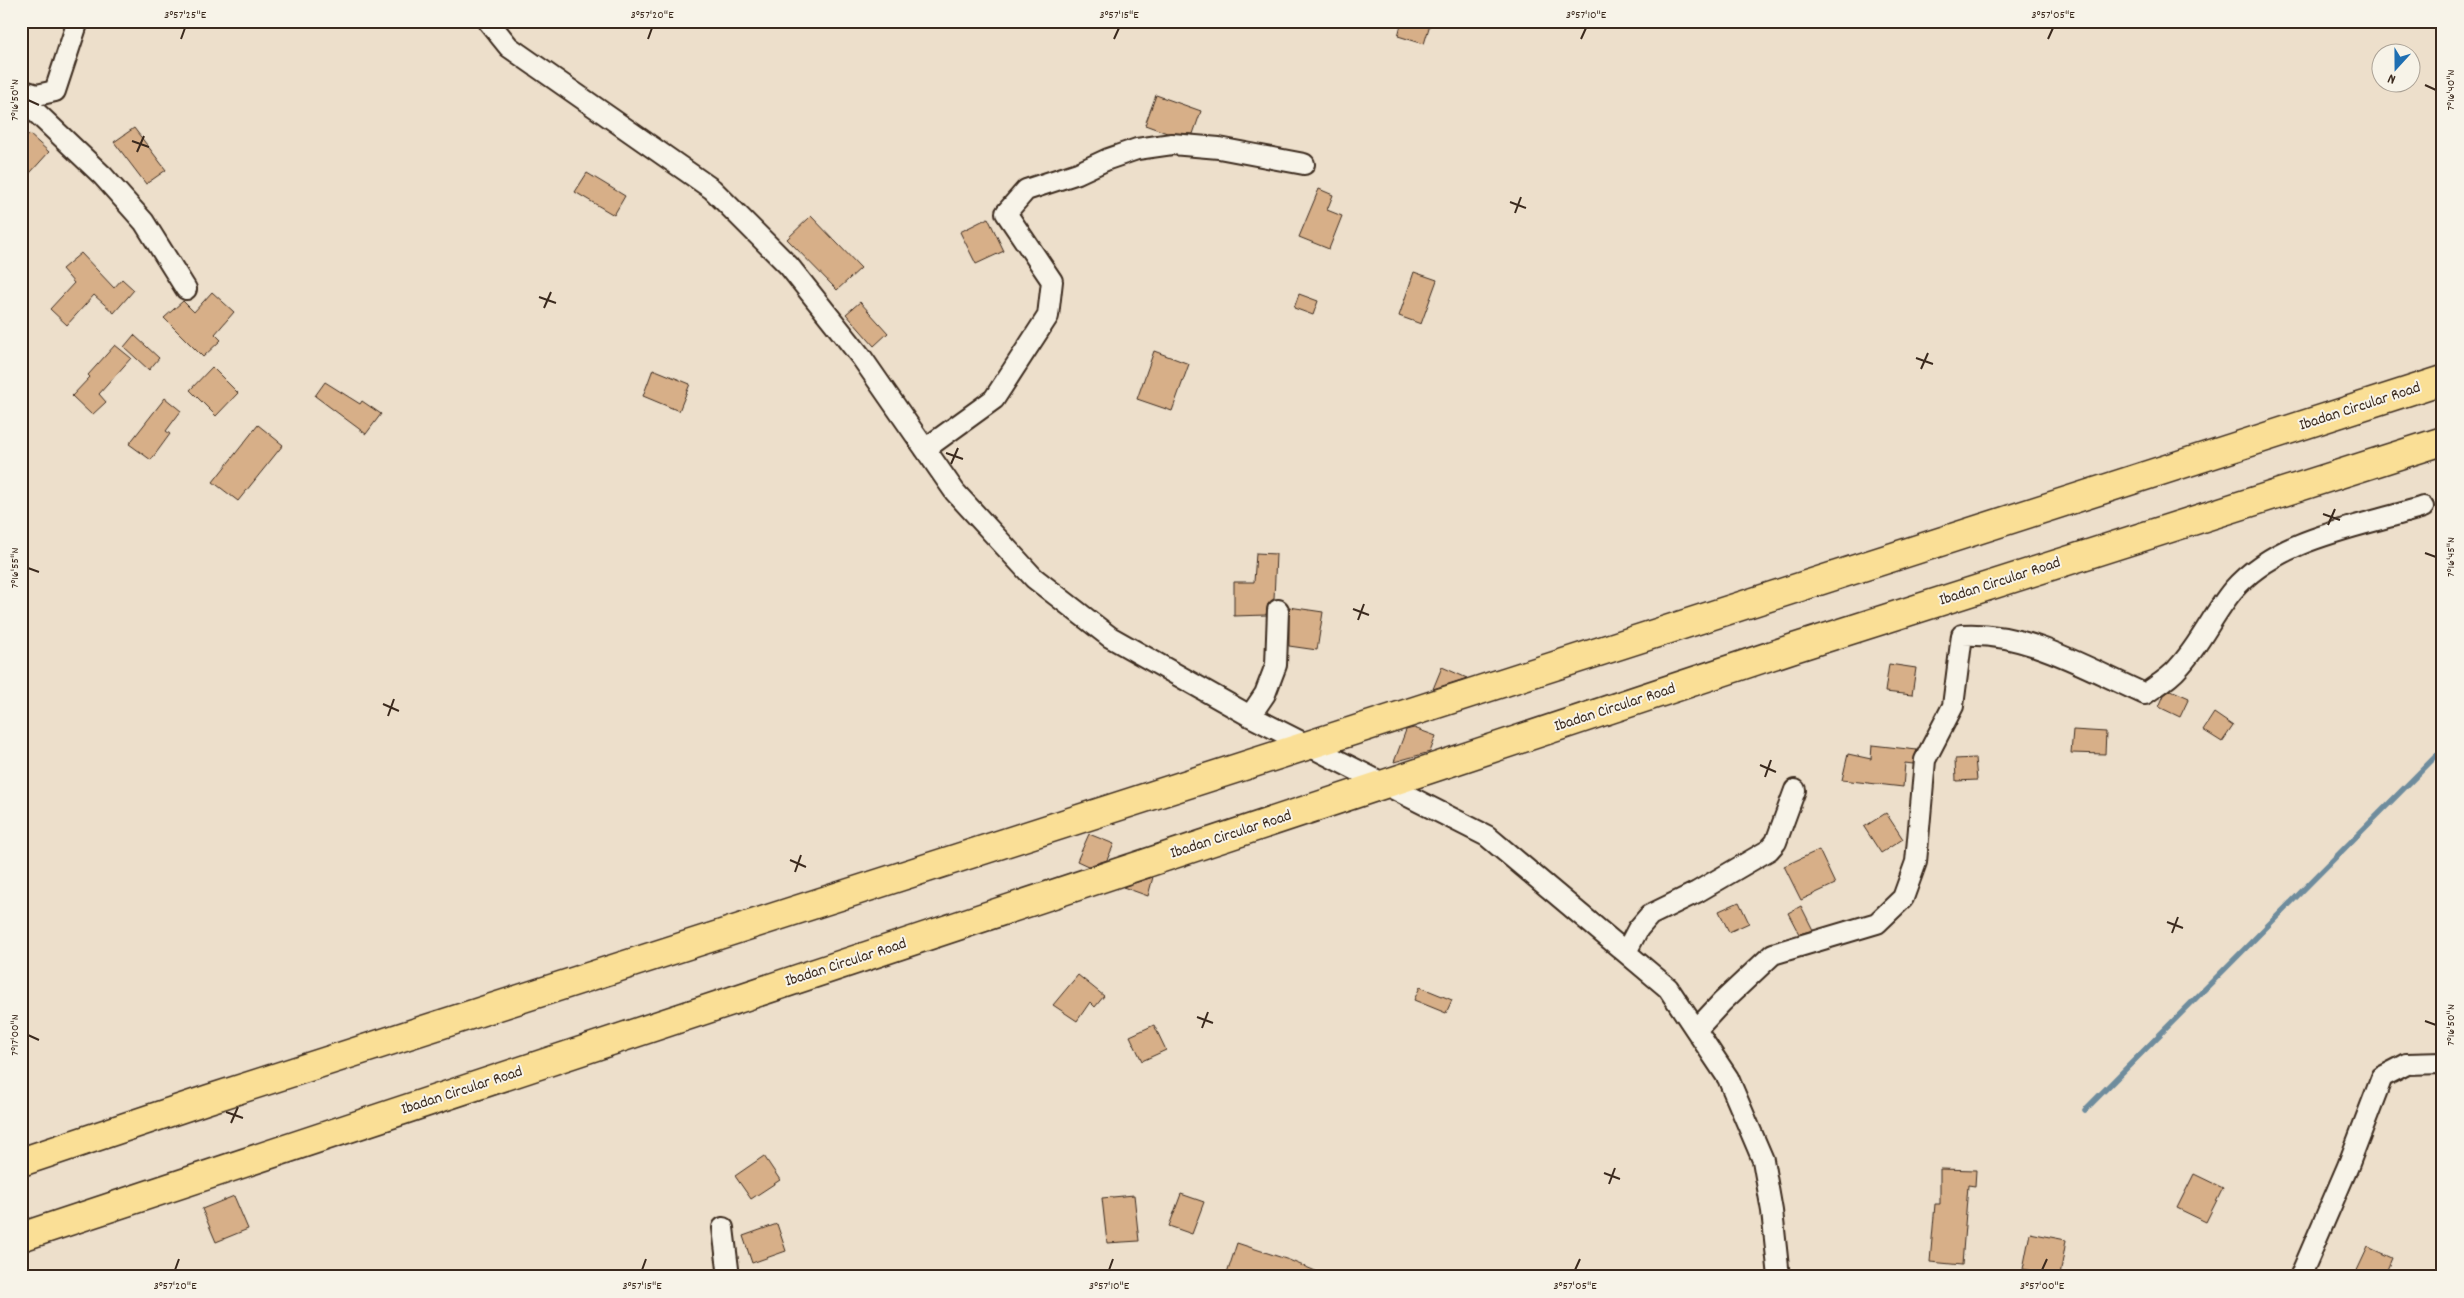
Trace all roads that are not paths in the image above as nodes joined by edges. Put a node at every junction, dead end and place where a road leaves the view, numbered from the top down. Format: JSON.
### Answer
{"nodes":[{"id":1,"x":78,"y":21,"type":"edge"},
{"id":2,"x":488,"y":21,"type":"edge"},
{"id":3,"x":21,"y":90,"type":"edge"},
{"id":4,"x":21,"y":98,"type":"edge"},
{"id":5,"x":1304,"y":164,"type":"dead end"},
{"id":6,"x":186,"y":289,"type":"dead end"},
{"id":7,"x":2443,"y":380,"type":"edge"},
{"id":8,"x":2443,"y":441,"type":"edge"},
{"id":9,"x":925,"y":449,"type":"junction"},
{"id":10,"x":2423,"y":507,"type":"dead end"},
{"id":11,"x":1278,"y":610,"type":"dead end"},
{"id":12,"x":1250,"y":716,"type":"junction"},
{"id":13,"x":1795,"y":790,"type":"dead end"},
{"id":14,"x":1626,"y":952,"type":"junction"},
{"id":15,"x":1696,"y":1030,"type":"junction"},
{"id":16,"x":2443,"y":1063,"type":"edge"},
{"id":17,"x":21,"y":1162,"type":"edge"},
{"id":18,"x":724,"y":1228,"type":"dead end"},
{"id":19,"x":21,"y":1237,"type":"edge"},
{"id":20,"x":729,"y":1277,"type":"edge"},
{"id":21,"x":1779,"y":1277,"type":"edge"},
{"id":22,"x":2300,"y":1277,"type":"edge"}],
"edges":[{"from":1,"to":3,"type":"street"},
{"from":2,"to":9,"type":"street"},
{"from":4,"to":6,"type":"street"},
{"from":5,"to":9,"type":"street"},
{"from":7,"to":17,"type":"highway","name":"Ibadan Circular Road"},
{"from":8,"to":19,"type":"highway","name":"Ibadan Circular Road"},
{"from":9,"to":12,"type":"street"},
{"from":10,"to":15,"type":"street"},
{"from":11,"to":12,"type":"street"},
{"from":12,"to":14,"type":"street"},
{"from":13,"to":14,"type":"street"},
{"from":14,"to":15,"type":"street"},
{"from":15,"to":21,"type":"street"},
{"from":16,"to":22,"type":"street"},
{"from":18,"to":20,"type":"street"}]}
